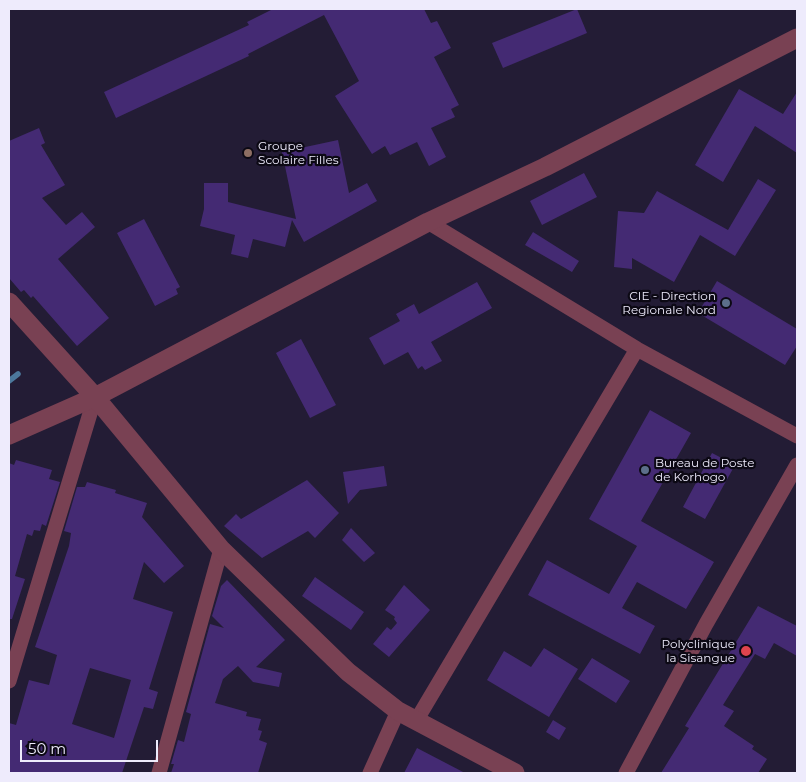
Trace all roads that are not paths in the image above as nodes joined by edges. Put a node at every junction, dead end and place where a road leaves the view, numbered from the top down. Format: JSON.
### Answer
{"nodes":[{"id":1,"x":797,"y":38,"type":"edge"},
{"id":2,"x":428,"y":222,"type":"junction"},
{"id":3,"x":9,"y":302,"type":"edge"},
{"id":4,"x":637,"y":349,"type":"junction"},
{"id":5,"x":95,"y":397,"type":"junction"},
{"id":6,"x":9,"y":435,"type":"edge"},
{"id":7,"x":797,"y":436,"type":"edge"},
{"id":8,"x":797,"y":465,"type":"edge"},
{"id":9,"x":221,"y":549,"type":"junction"},
{"id":10,"x":9,"y":681,"type":"edge"},
{"id":11,"x":398,"y":711,"type":"junction"},
{"id":12,"x":416,"y":721,"type":"junction"},
{"id":13,"x":159,"y":773,"type":"edge"},
{"id":14,"x":370,"y":773,"type":"edge"},
{"id":15,"x":514,"y":773,"type":"edge"},
{"id":16,"x":626,"y":773,"type":"edge"}],
"edges":[{"from":1,"to":2,"type":"street"},
{"from":2,"to":4,"type":"street"},
{"from":2,"to":5,"type":"street"},
{"from":3,"to":5,"type":"street"},
{"from":4,"to":7,"type":"street"},
{"from":4,"to":12,"type":"street"},
{"from":5,"to":6,"type":"street"},
{"from":5,"to":9,"type":"street"},
{"from":5,"to":10,"type":"street"},
{"from":8,"to":16,"type":"street"},
{"from":9,"to":11,"type":"street"},
{"from":9,"to":13,"type":"street"},
{"from":11,"to":12,"type":"street"},
{"from":11,"to":14,"type":"street"},
{"from":12,"to":15,"type":"street"}]}
